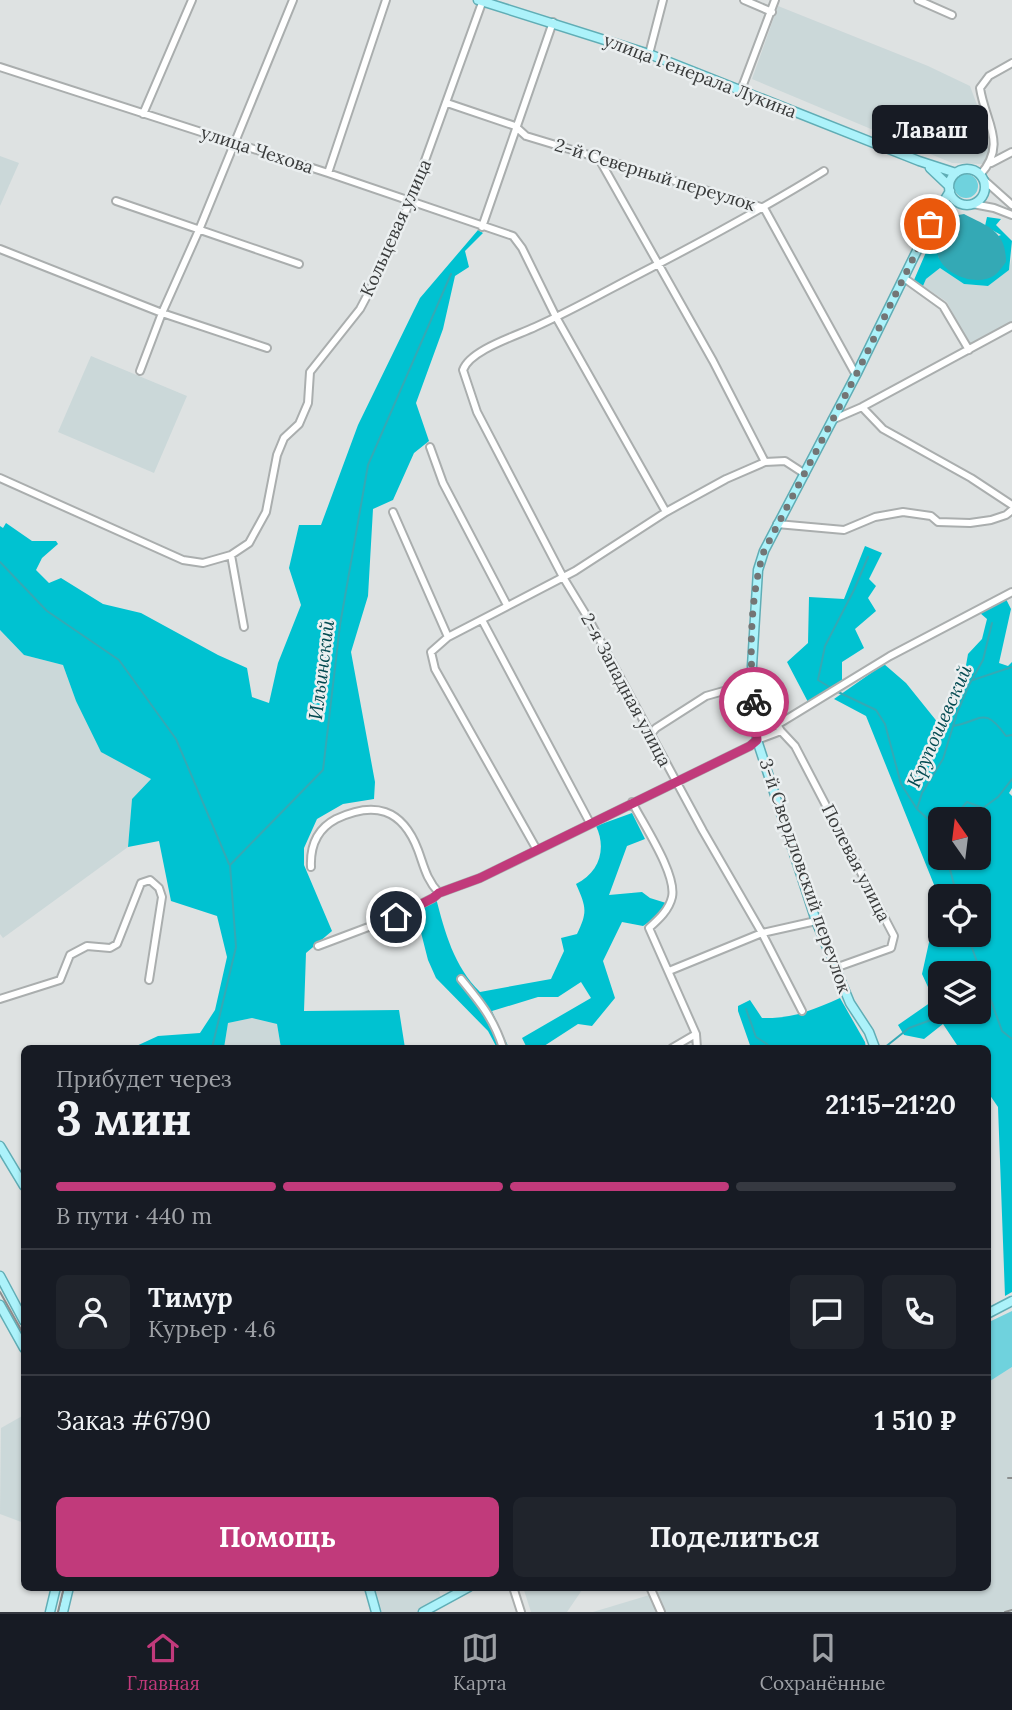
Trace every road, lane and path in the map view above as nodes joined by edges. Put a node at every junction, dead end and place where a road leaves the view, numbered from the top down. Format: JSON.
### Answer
{"nodes":[{"id":1,"x":192,"y":0,"type":"edge"},
{"id":2,"x":293,"y":0,"type":"edge"},
{"id":3,"x":386,"y":0,"type":"edge"},
{"id":4,"x":481,"y":0,"type":"edge"},
{"id":5,"x":663,"y":0,"type":"edge"},
{"id":6,"x":744,"y":0,"type":"edge"},
{"id":7,"x":775,"y":0,"type":"edge"},
{"id":8,"x":918,"y":0,"type":"edge"},
{"id":9,"x":772,"y":12,"type":"junction"},
{"id":10,"x":952,"y":15,"type":"dead end"},
{"id":11,"x":552,"y":22,"type":"junction"},
{"id":12,"x":649,"y":54,"type":"junction"},
{"id":13,"x":1012,"y":63,"type":"edge"},
{"id":14,"x":0,"y":67,"type":"edge"},
{"id":15,"x":741,"y":90,"type":"junction"},
{"id":16,"x":447,"y":103,"type":"junction"},
{"id":17,"x":143,"y":114,"type":"junction"},
{"id":18,"x":515,"y":126,"type":"junction"},
{"id":19,"x":235,"y":143,"type":"junction"},
{"id":20,"x":1012,"y":152,"type":"edge"},
{"id":21,"x":598,"y":157,"type":"junction"},
{"id":22,"x":919,"y":161,"type":"junction"},
{"id":23,"x":991,"y":163,"type":"junction"},
{"id":24,"x":824,"y":171,"type":"dead end"},
{"id":25,"x":328,"y":173,"type":"junction"},
{"id":26,"x":956,"y":173,"type":"junction"},
{"id":27,"x":982,"y":178,"type":"junction"},
{"id":28,"x":950,"y":188,"type":"junction"},
{"id":29,"x":116,"y":201,"type":"dead end"},
{"id":30,"x":410,"y":202,"type":"junction"},
{"id":31,"x":957,"y":202,"type":"junction"},
{"id":32,"x":973,"y":204,"type":"junction"},
{"id":33,"x":1012,"y":205,"type":"edge"},
{"id":34,"x":764,"y":208,"type":"junction"},
{"id":35,"x":938,"y":211,"type":"junction"},
{"id":36,"x":1012,"y":215,"type":"edge"},
{"id":37,"x":482,"y":227,"type":"junction"},
{"id":38,"x":199,"y":230,"type":"junction"},
{"id":39,"x":0,"y":249,"type":"edge"},
{"id":40,"x":299,"y":264,"type":"dead end"},
{"id":41,"x":658,"y":264,"type":"junction"},
{"id":42,"x":904,"y":278,"type":"junction"},
{"id":43,"x":162,"y":313,"type":"junction"},
{"id":44,"x":556,"y":317,"type":"junction"},
{"id":45,"x":1012,"y":326,"type":"edge"},
{"id":46,"x":267,"y":348,"type":"dead end"},
{"id":47,"x":969,"y":350,"type":"junction"},
{"id":48,"x":140,"y":372,"type":"dead end"},
{"id":49,"x":856,"y":375,"type":"junction"},
{"id":50,"x":862,"y":407,"type":"junction"},
{"id":51,"x":832,"y":420,"type":"junction"},
{"id":52,"x":430,"y":447,"type":"dead end"},
{"id":53,"x":765,"y":462,"type":"junction"},
{"id":54,"x":805,"y":474,"type":"junction"},
{"id":55,"x":0,"y":478,"type":"edge"},
{"id":56,"x":1012,"y":508,"type":"edge"},
{"id":57,"x":393,"y":512,"type":"dead end"},
{"id":58,"x":666,"y":512,"type":"junction"},
{"id":59,"x":777,"y":524,"type":"junction"},
{"id":60,"x":231,"y":555,"type":"junction"},
{"id":61,"x":563,"y":577,"type":"junction"},
{"id":62,"x":1012,"y":592,"type":"edge"},
{"id":63,"x":506,"y":605,"type":"junction"},
{"id":64,"x":482,"y":620,"type":"junction"},
{"id":65,"x":244,"y":627,"type":"dead end"},
{"id":66,"x":448,"y":637,"type":"junction"},
{"id":67,"x":752,"y":683,"type":"junction"},
{"id":68,"x":779,"y":728,"type":"junction"},
{"id":69,"x":650,"y":735,"type":"junction"},
{"id":70,"x":757,"y":740,"type":"junction"},
{"id":71,"x":675,"y":781,"type":"junction"},
{"id":72,"x":632,"y":802,"type":"junction"},
{"id":73,"x":590,"y":824,"type":"junction"},
{"id":74,"x":537,"y":850,"type":"junction"},
{"id":75,"x":311,"y":867,"type":"dead end"},
{"id":76,"x":439,"y":893,"type":"junction"},
{"id":77,"x":816,"y":921,"type":"junction"},
{"id":78,"x":762,"y":933,"type":"junction"},
{"id":79,"x":318,"y":946,"type":"dead end"},
{"id":80,"x":835,"y":968,"type":"junction"},
{"id":81,"x":669,"y":971,"type":"junction"},
{"id":82,"x":461,"y":979,"type":"dead end"},
{"id":83,"x":149,"y":980,"type":"dead end"},
{"id":84,"x":0,"y":999,"type":"edge"},
{"id":85,"x":802,"y":1011,"type":"dead end"},
{"id":86,"x":696,"y":1034,"type":"junction"},
{"id":87,"x":502,"y":1045,"type":"edge"},
{"id":88,"x":677,"y":1045,"type":"edge"},
{"id":89,"x":697,"y":1045,"type":"edge"},
{"id":90,"x":874,"y":1045,"type":"edge"},
{"id":91,"x":0,"y":1146,"type":"edge"},
{"id":92,"x":21,"y":1181,"type":"edge"},
{"id":93,"x":0,"y":1276,"type":"edge"},
{"id":94,"x":1012,"y":1301,"type":"edge"},
{"id":95,"x":0,"y":1304,"type":"edge"},
{"id":96,"x":991,"y":1312,"type":"edge"},
{"id":97,"x":21,"y":1315,"type":"edge"},
{"id":98,"x":21,"y":1342,"type":"edge"},
{"id":99,"x":55,"y":1591,"type":"edge"},
{"id":100,"x":68,"y":1591,"type":"edge"},
{"id":101,"x":370,"y":1591,"type":"edge"},
{"id":102,"x":462,"y":1591,"type":"edge"},
{"id":103,"x":514,"y":1591,"type":"edge"},
{"id":104,"x":652,"y":1591,"type":"edge"},
{"id":105,"x":50,"y":1612,"type":"edge"},
{"id":106,"x":63,"y":1612,"type":"edge"},
{"id":107,"x":376,"y":1612,"type":"edge"},
{"id":108,"x":423,"y":1612,"type":"edge"},
{"id":109,"x":521,"y":1612,"type":"edge"},
{"id":110,"x":661,"y":1612,"type":"edge"}],
"edges":[{"from":1,"to":17,"type":"street"},
{"from":2,"to":19,"type":"street"},
{"from":3,"to":25,"type":"street"},
{"from":4,"to":11,"type":"main road","name":"улица Генерала Лукина"},
{"from":4,"to":16,"type":"street","name":"Кольцевая улица"},
{"from":5,"to":12,"type":"street"},
{"from":6,"to":9,"type":"street"},
{"from":7,"to":9,"type":"street"},
{"from":8,"to":10,"type":"street"},
{"from":9,"to":15,"type":"street"},
{"from":11,"to":12,"type":"main road","name":"улица Генерала Лукина"},
{"from":11,"to":18,"type":"street"},
{"from":12,"to":15,"type":"main road","name":"улица Генерала Лукина"},
{"from":13,"to":23,"type":"street"},
{"from":14,"to":17,"type":"street","name":"улица Чехова"},
{"from":15,"to":22,"type":"main road","name":"улица Генерала Лукина"},
{"from":16,"to":18,"type":"street","name":"2-й Северный переулок"},
{"from":16,"to":30,"type":"street","name":"Кольцевая улица"},
{"from":17,"to":19,"type":"street","name":"улица Чехова"},
{"from":18,"to":21,"type":"street","name":"2-й Северный переулок"},
{"from":18,"to":37,"type":"street"},
{"from":19,"to":25,"type":"street","name":"улица Чехова"},
{"from":19,"to":38,"type":"street"},
{"from":20,"to":23,"type":"street"},
{"from":21,"to":34,"type":"street","name":"2-й Северный переулок"},
{"from":21,"to":41,"type":"street"},
{"from":22,"to":26,"type":"main road","name":"улица Генерала Лукина"},
{"from":22,"to":28,"type":"main road","name":"улица Генерала Лукина"},
{"from":23,"to":27,"type":"street"},
{"from":24,"to":34,"type":"street"},
{"from":25,"to":30,"type":"street","name":"улица Чехова"},
{"from":26,"to":27,"type":"main road"},
{"from":26,"to":28,"type":"main road"},
{"from":27,"to":32,"type":"main road"},
{"from":27,"to":33,"type":"street"},
{"from":28,"to":31,"type":"main road"},
{"from":28,"to":35,"type":"main road"},
{"from":29,"to":38,"type":"street"},
{"from":30,"to":37,"type":"street","name":"улица Чехова"},
{"from":30,"to":60,"type":"street","name":"Кольцевая улица"},
{"from":31,"to":32,"type":"main road"},
{"from":31,"to":35,"type":"main road"},
{"from":32,"to":36,"type":"street"},
{"from":34,"to":41,"type":"street"},
{"from":34,"to":49,"type":"street","name":"2-й Северный переулок"},
{"from":35,"to":42,"type":"main road"},
{"from":37,"to":44,"type":"street","name":"улица Чехова"},
{"from":38,"to":40,"type":"street"},
{"from":38,"to":43,"type":"street"},
{"from":39,"to":43,"type":"street"},
{"from":41,"to":44,"type":"street"},
{"from":41,"to":53,"type":"street"},
{"from":42,"to":47,"type":"street"},
{"from":42,"to":49,"type":"main road"},
{"from":43,"to":46,"type":"street"},
{"from":43,"to":48,"type":"street"},
{"from":44,"to":58,"type":"street"},
{"from":44,"to":61,"type":"street","name":"2-я Западная улица"},
{"from":45,"to":47,"type":"street"},
{"from":47,"to":50,"type":"street"},
{"from":49,"to":51,"type":"main road"},
{"from":50,"to":51,"type":"street"},
{"from":50,"to":56,"type":"street"},
{"from":51,"to":54,"type":"main road"},
{"from":52,"to":63,"type":"street"},
{"from":53,"to":54,"type":"street"},
{"from":53,"to":58,"type":"street"},
{"from":54,"to":59,"type":"main road"},
{"from":55,"to":60,"type":"street"},
{"from":56,"to":59,"type":"street"},
{"from":57,"to":66,"type":"street"},
{"from":58,"to":61,"type":"street"},
{"from":59,"to":67,"type":"main road"},
{"from":60,"to":65,"type":"street"},
{"from":61,"to":63,"type":"street"},
{"from":61,"to":69,"type":"street","name":"2-я Западная улица"},
{"from":62,"to":68,"type":"street"},
{"from":63,"to":64,"type":"street"},
{"from":64,"to":66,"type":"street"},
{"from":64,"to":73,"type":"street"},
{"from":66,"to":74,"type":"street"},
{"from":67,"to":68,"type":"street"},
{"from":67,"to":69,"type":"street"},
{"from":67,"to":70,"type":"main road"},
{"from":68,"to":70,"type":"street"},
{"from":68,"to":80,"type":"street","name":"Полевая улица"},
{"from":69,"to":71,"type":"street","name":"2-я Западная улица"},
{"from":70,"to":71,"type":"street"},
{"from":70,"to":77,"type":"main road","name":"3-й Свердловский переулок"},
{"from":71,"to":72,"type":"street"},
{"from":71,"to":78,"type":"street","name":"2-я Западная улица"},
{"from":72,"to":73,"type":"street"},
{"from":72,"to":81,"type":"street"},
{"from":73,"to":74,"type":"street"},
{"from":74,"to":76,"type":"street"},
{"from":75,"to":76,"type":"street"},
{"from":76,"to":79,"type":"street"},
{"from":77,"to":78,"type":"street"},
{"from":77,"to":80,"type":"main road","name":"3-й Свердловский переулок"},
{"from":78,"to":81,"type":"street"},
{"from":78,"to":85,"type":"street","name":"2-я Западная улица"},
{"from":80,"to":90,"type":"main road","name":"3-й Свердловский переулок"},
{"from":81,"to":86,"type":"street"},
{"from":82,"to":87,"type":"street"},
{"from":83,"to":84,"type":"street"},
{"from":86,"to":88,"type":"street"},
{"from":86,"to":89,"type":"street"},
{"from":91,"to":92,"type":"main road"},
{"from":93,"to":97,"type":"main road"},
{"from":94,"to":96,"type":"main road"},
{"from":95,"to":98,"type":"main road"},
{"from":99,"to":105,"type":"main road"},
{"from":100,"to":106,"type":"main road"},
{"from":101,"to":107,"type":"main road"},
{"from":102,"to":108,"type":"main road"},
{"from":103,"to":109,"type":"street"},
{"from":104,"to":110,"type":"street"}]}
